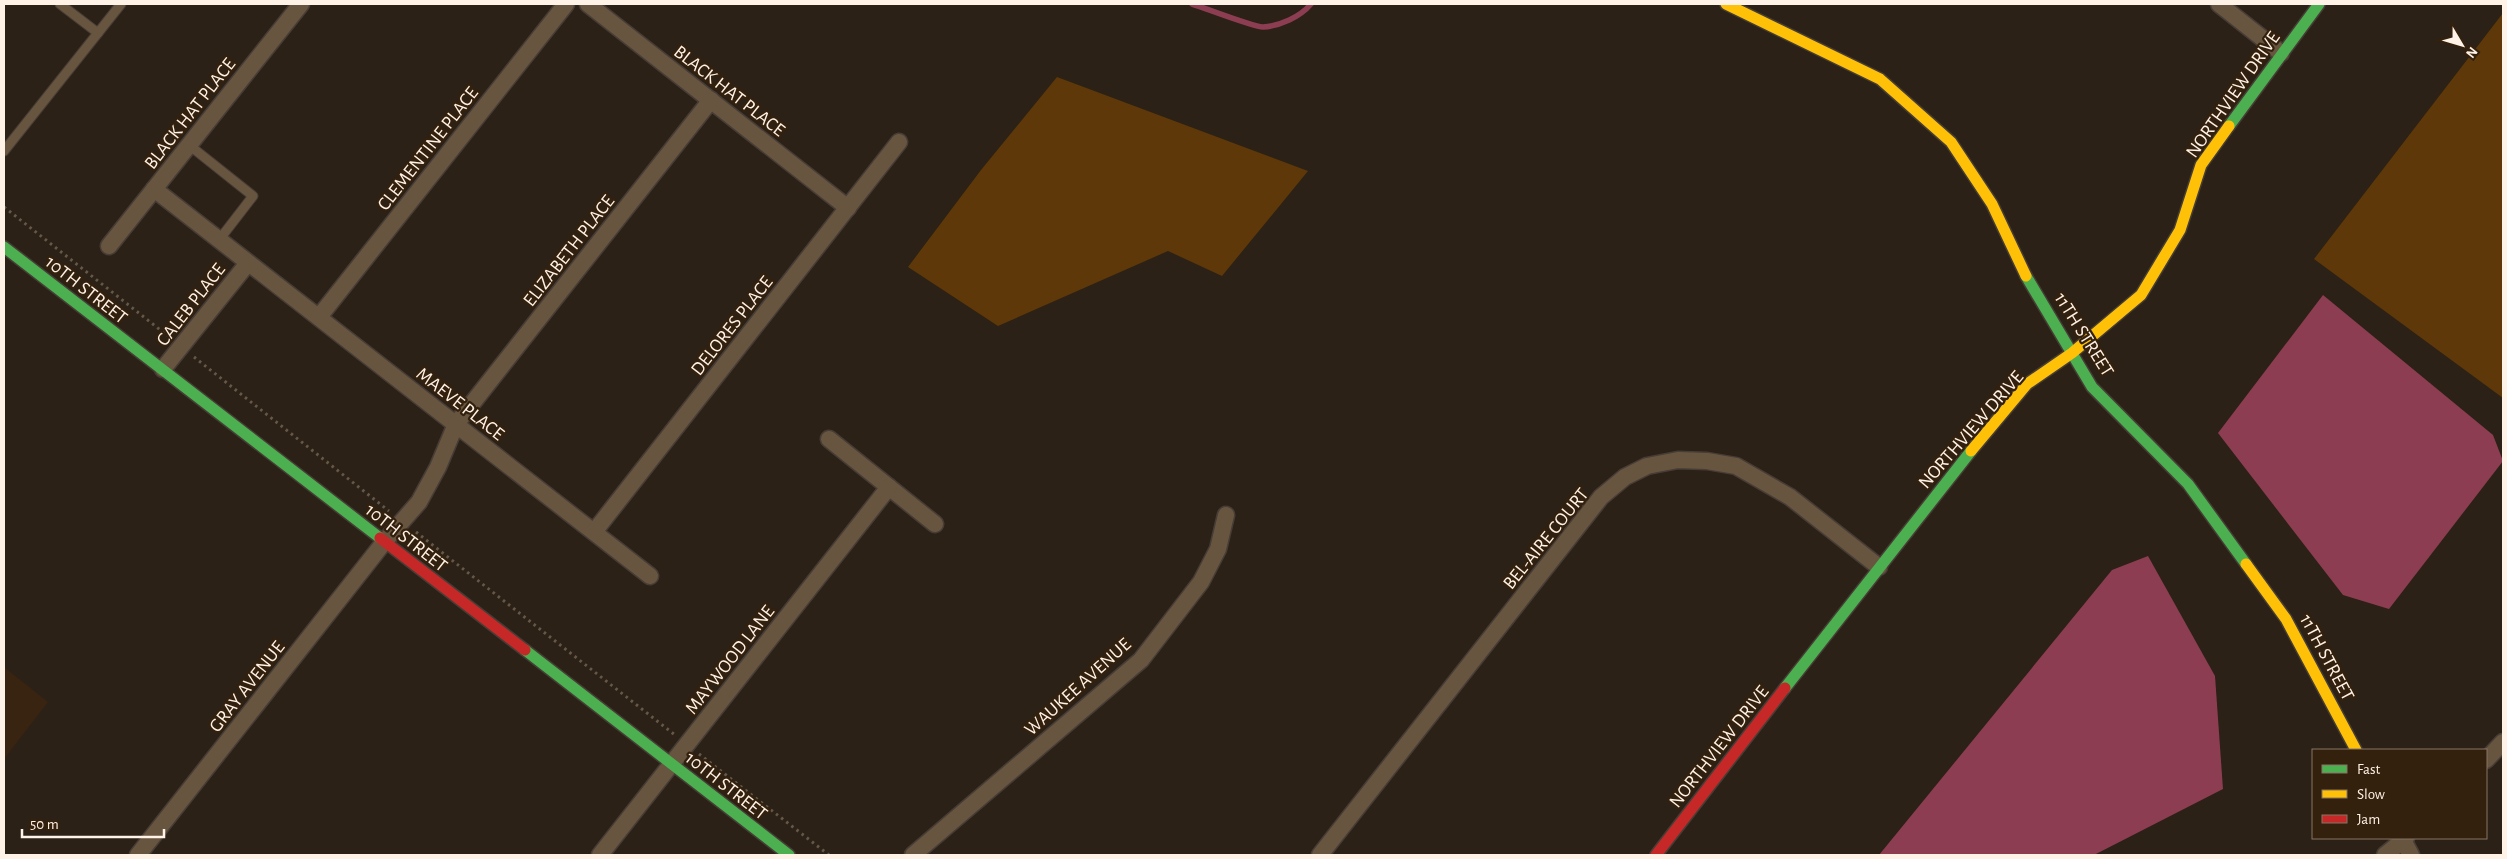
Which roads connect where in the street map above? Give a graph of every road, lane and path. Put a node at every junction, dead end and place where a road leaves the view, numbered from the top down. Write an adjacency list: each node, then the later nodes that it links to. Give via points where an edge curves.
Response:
1 (60, 4): 9 (lane)
2 (122, 4): 9 (lane)
3 (301, 4): 13 (street, BLACK HAT PLACE)
4 (566, 4): 21 (street, CLEMENTINE PLACE)
5 (588, 4): 11 (street, BLACK HAT PLACE)
6 (1727, 4): 22 (street, 11TH STREET, via 1880,79 1951,142 1992,204 2027,278)
7 (2219, 4): 10 (street)
8 (2319, 4): 10 (street, NORTHVIEW DRIVE)
9 (98, 33): 14 (lane)
10 (2281, 53): 22 (street, NORTHVIEW DRIVE, via 2201,166 2180,230 2141,295)
11 (711, 100): 16 (street, BLACK HAT PLACE); 24 (street, ELIZABETH PLACE)
12 (899, 142): 16 (street, DELORES PLACE)
13 (189, 145): 15 (street, BLACK HAT PLACE); 17 (lane, via 253,196)
14 (4, 151)
15 (154, 189): 17 (street, MAEVE PLACE); 18 (street, BLACK HAT PLACE)
16 (848, 208): 29 (street, DELORES PLACE)
17 (219, 240): 20 (street, MAEVE PLACE)
18 (108, 246)
19 (4, 247): 23 (street, 10TH STREET)
20 (248, 263): 21 (street, MAEVE PLACE); 23 (street, CALEB PLACE)
21 (319, 317): 24 (street, MAEVE PLACE)
22 (2072, 353): 31 (street, NORTHVIEW DRIVE, via 2027,384); 34 (street, 11TH STREET, via 2092,386 2188,484 2286,619)
23 (163, 369): 30 (street, 10TH STREET)
24 (456, 424): 29 (street, MAEVE PLACE); 30 (street, ELIZABETH PLACE, via 419,502)
25 (829, 438): 26 (street)
26 (889, 487): 28 (street); 36 (street, MAYWOOD LANE)
27 (1226, 515): 41 (street, WAUKEE AVENUE, via 1218,549 1201,582 1141,660)
28 (935, 524)
29 (594, 532): 32 (street, MAEVE PLACE)
30 (385, 542): 36 (street, 10TH STREET); 38 (street, GRAY AVENUE)
31 (1880, 567): 42 (street, BEL-AIRE COURT, via 1790,497 1736,466 1678,460 1647,466 1625,477 1601,498); 43 (street, NORTHVIEW DRIVE)
32 (650, 576)
33 (2503, 742): 35 (street)
34 (2355, 749)
35 (2487, 759)
36 (672, 765): 39 (street, MAYWOOD LANE); 40 (street, 10TH STREET)
37 (2403, 839): 44 (street); 45 (street)
38 (138, 855)
39 (600, 855)
40 (789, 855)
41 (913, 855)
42 (1320, 855)
43 (1656, 855)
44 (2385, 855)
45 (2411, 855)

